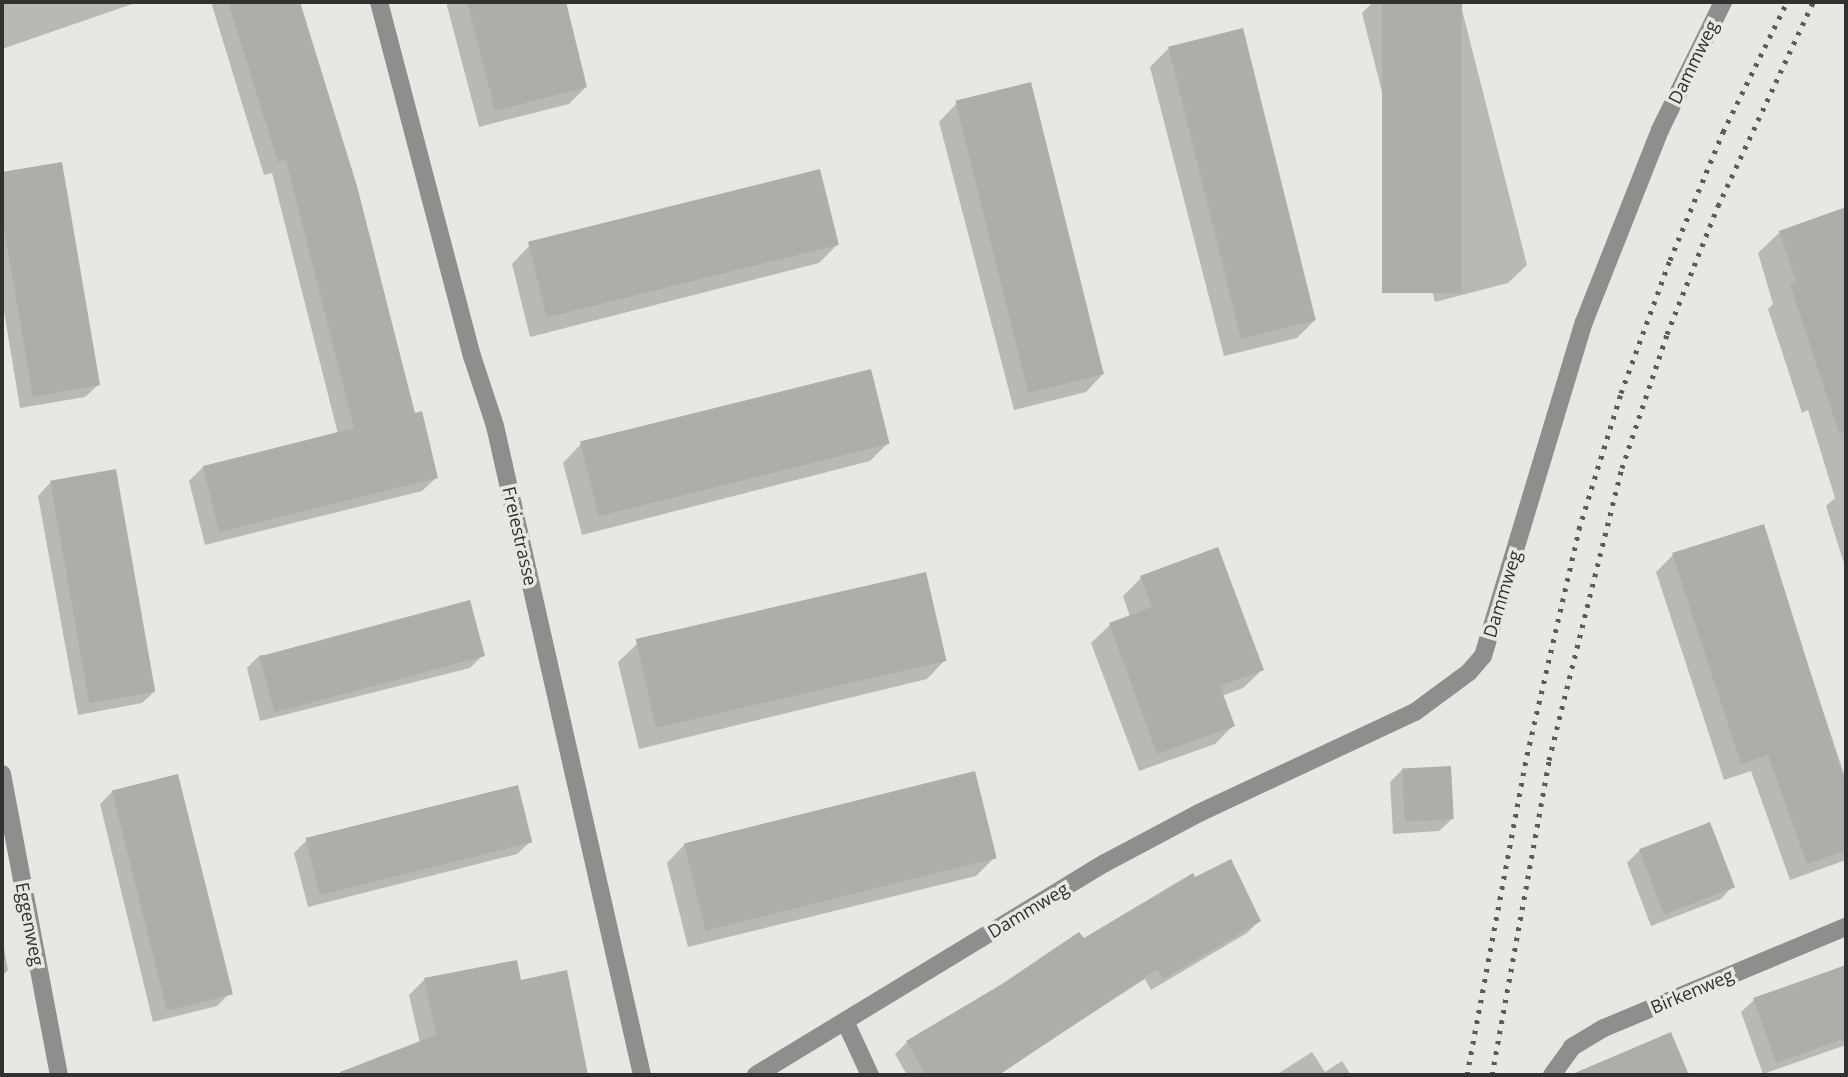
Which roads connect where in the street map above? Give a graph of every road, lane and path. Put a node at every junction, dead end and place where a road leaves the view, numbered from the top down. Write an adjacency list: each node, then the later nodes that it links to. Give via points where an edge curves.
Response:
1 (379, 2): 7 (street, Freiestrasse, via 472,356 495,426)
2 (1723, 2): 5 (street, Dammweg, via 1660,130 1584,322 1483,656 1415,712 1199,813 1105,863)
3 (2, 774): 6 (street, Eggenweg)
4 (1846, 927): 10 (street, Birkenweg, via 1604,1028 1572,1047)
5 (845, 1021): 8 (street, Dammweg); 9 (street)
6 (59, 1075)
7 (642, 1075)
8 (756, 1075)
9 (870, 1075)
10 (1552, 1075)

